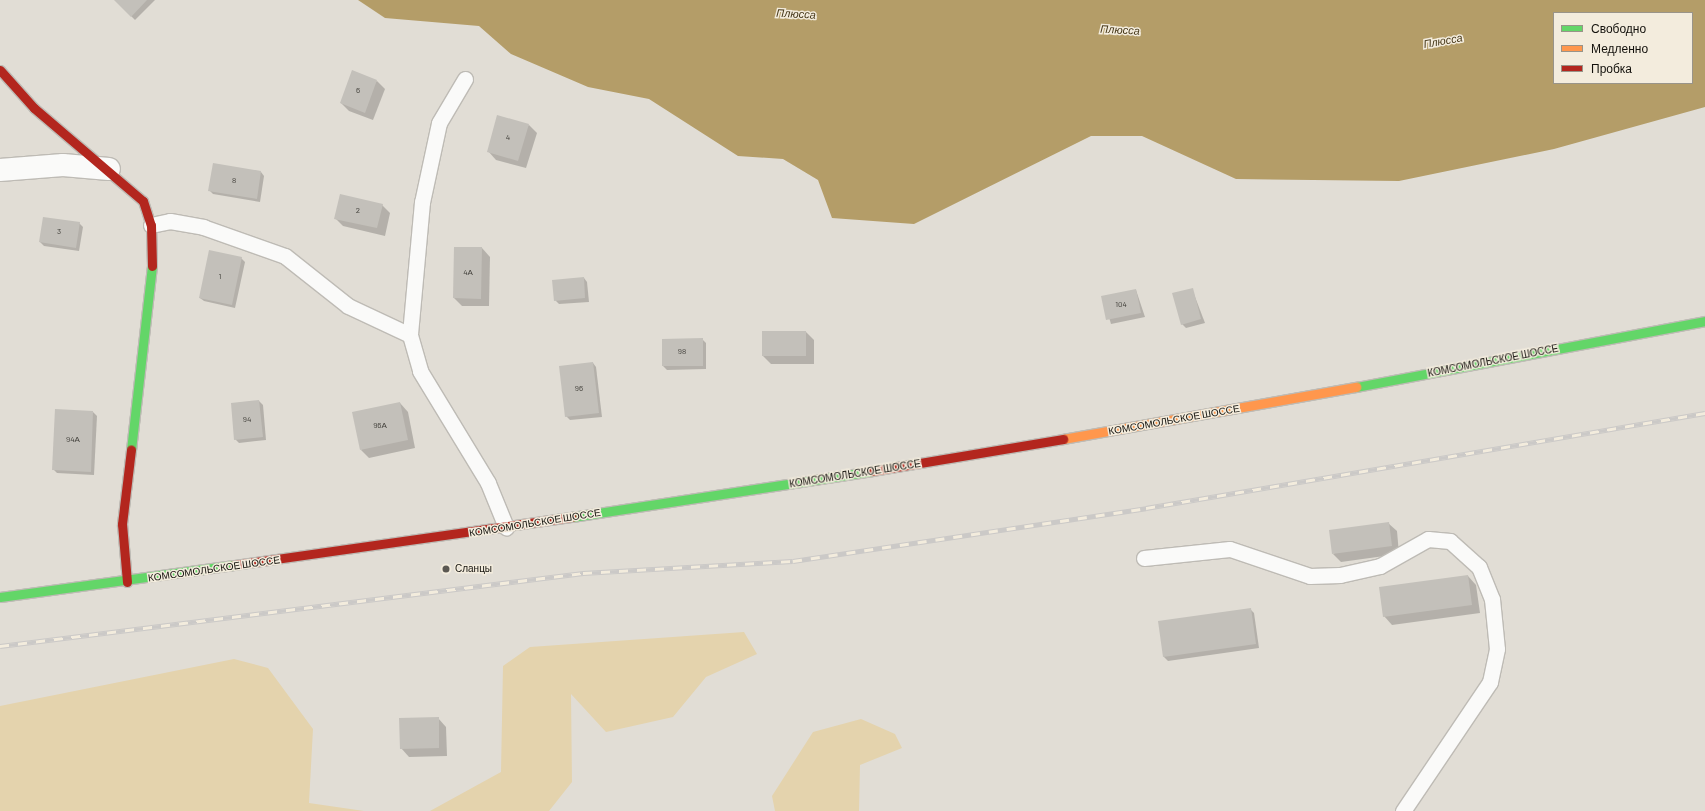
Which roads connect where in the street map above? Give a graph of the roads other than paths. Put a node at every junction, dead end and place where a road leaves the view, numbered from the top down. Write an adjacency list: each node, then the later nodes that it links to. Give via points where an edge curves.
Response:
1 (0, 70): 3 (main road, via 34,108)
2 (466, 79): 7 (lane, via 440,123 422,202)
3 (109, 169): 4 (street, via 63,165); 5 (main road, via 143,201)
4 (0, 170)
5 (151, 225): 7 (lane, via 170,221 203,228 285,256 348,306); 10 (main road, via 152,272 122,524)
6 (1705, 321): 8 (main road, КОМСОМОЛЬСКОЕ ШОССЕ, via 1262,405 887,469)
7 (410, 335): 8 (lane, via 420,371 488,483)
8 (506, 528): 10 (main road, КОМСОМОЛЬСКОЕ ШОССЕ)
9 (1144, 558): 12 (lane, via 1230,549 1310,576 1340,575 1380,566 1428,539 1450,542 1479,567 1492,599 1497,649 1490,682)
10 (127, 582): 11 (main road, КОМСОМОЛЬСКОЕ ШОССЕ)
11 (0, 597)
12 (1403, 811)

